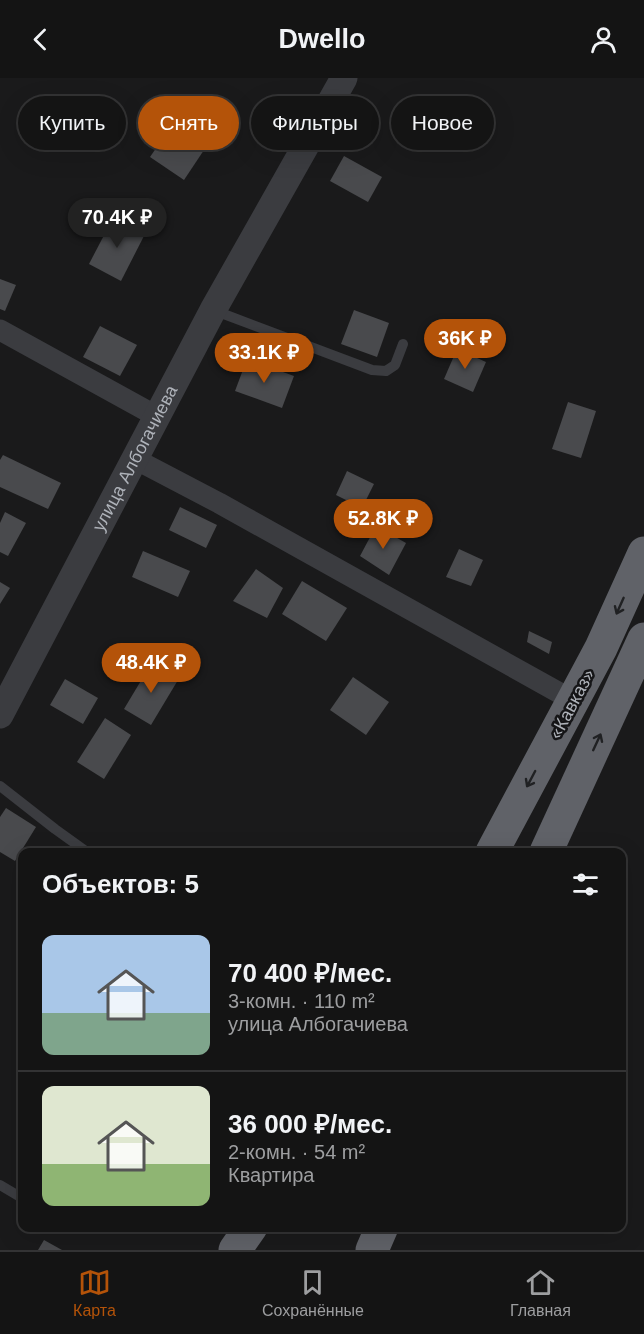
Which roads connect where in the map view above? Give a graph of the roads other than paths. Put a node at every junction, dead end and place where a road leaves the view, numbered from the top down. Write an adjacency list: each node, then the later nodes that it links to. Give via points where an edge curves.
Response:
1 (345, 78): 2 (street, улица Албогачиева)
2 (213, 310): 4 (lane, via 372,370 386,372 395,365); 5 (street, улица Албогачиева)
3 (0, 330): 5 (street)
4 (404, 344)
5 (158, 417): 6 (street, улица Албогачиева)
6 (135, 459): 9 (street); 10 (street, улица Албогачиева)
7 (644, 553): 9 (highway, «Кавказ», one-way to 9)
8 (644, 639): 14 (highway, «Кавказ», one-way to 8)
9 (574, 701): 13 (highway, «Кавказ», one-way to 13)
10 (0, 716)
11 (0, 786): 12 (lane)
12 (82, 848)
13 (494, 848)
14 (548, 848)
15 (0, 1185): 16 (lane)
16 (18, 1196)
17 (248, 1232): 19 (highway)
18 (380, 1232): 20 (highway)
19 (235, 1250)
20 (372, 1250)

